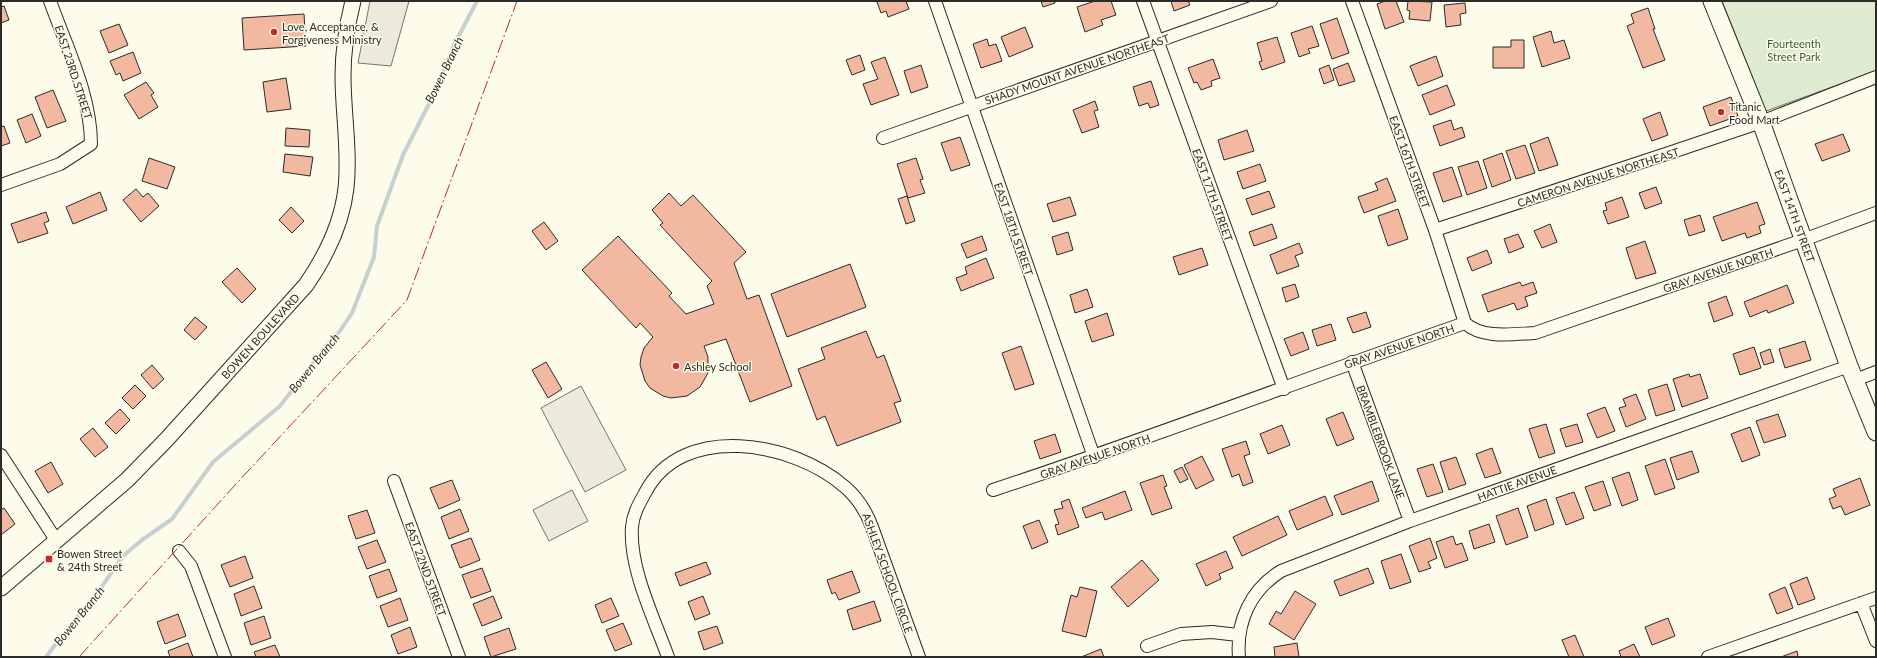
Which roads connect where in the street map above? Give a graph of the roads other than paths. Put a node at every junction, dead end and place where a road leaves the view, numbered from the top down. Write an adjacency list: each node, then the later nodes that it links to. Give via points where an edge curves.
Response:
1 (50, 1): 13 (street, EAST 23RD STREET, via 84,97 91,123 91,144 60,164)
2 (353, 1): 28 (street, BOWEN BOULEVARD, via 346,34 343,75 347,150 346,188 336,231 319,266 301,290 167,439 127,480)
3 (935, 1): 10 (street, EAST 18TH STREET)
4 (1143, 1): 8 (street, EAST 17TH STREET)
5 (1271, 1): 8 (street, SHADY MOUNT AVENUE NORTHEAST)
6 (1352, 1): 15 (street, EAST 16TH STREET)
7 (1712, 1): 11 (main road, EAST 14TH STREET)
8 (1157, 42): 10 (street, SHADY MOUNT AVENUE NORTHEAST); 21 (street, EAST 17TH STREET)
9 (1876, 77): 11 (street, CAMERON AVENUE NORTHEAST)
10 (971, 106): 12 (street, SHADY MOUNT AVENUE NORTHEAST); 24 (street, EAST 18TH STREET)
11 (1761, 122): 15 (street, CAMERON AVENUE NORTHEAST); 16 (main road, EAST 14TH STREET)
12 (883, 138)
13 (1, 185)
14 (1876, 213): 16 (street, GRAY AVENUE NORTH)
15 (1435, 230): 17 (street, EAST 16TH STREET)
16 (1803, 240): 17 (street, GRAY AVENUE NORTH, via 1535,333 1496,334 1470,329); 20 (main road, EAST 14TH STREET)
17 (1464, 323): 18 (street, GRAY AVENUE NORTH)
18 (1352, 362): 21 (street, GRAY AVENUE NORTH); 27 (street, BRAMBLEBROOK LANE)
19 (1876, 372): 20 (street, HATTIE AVENUE)
20 (1852, 373): 22 (main road, EAST 14TH STREET); 27 (street, HATTIE AVENUE)
21 (1284, 389): 24 (street, GRAY AVENUE NORTH)
22 (1876, 432)
23 (1, 455): 28 (street)
24 (1094, 457): 26 (street, GRAY AVENUE NORTH)
25 (394, 481): 37 (street, EAST 22ND STREET)
26 (993, 490)
27 (1410, 522): 33 (street, HATTIE AVENUE, via 1303,562 1270,578 1260,588 1247,609)
28 (56, 540): 30 (street, BOWEN BOULEVARD)
29 (179, 551): 36 (street, via 191,566)
30 (1, 588)
31 (1876, 598): 32 (street)
32 (1861, 603): 34 (street); 41 (street)
33 (1238, 635): 35 (street, via 1212,632 1182,634); 40 (street, HATTIE AVENUE)
34 (1876, 641)
35 (1147, 646)
36 (225, 657)
37 (459, 657)
38 (668, 657): 39 (street, ASHLEY SCHOOL CIRCLE, via 634,559 632,542 635,513 656,475 674,461 700,450 727,446 764,450 796,458 833,478 859,501 872,526)
39 (919, 657)
40 (1239, 657)
41 (1708, 657)

